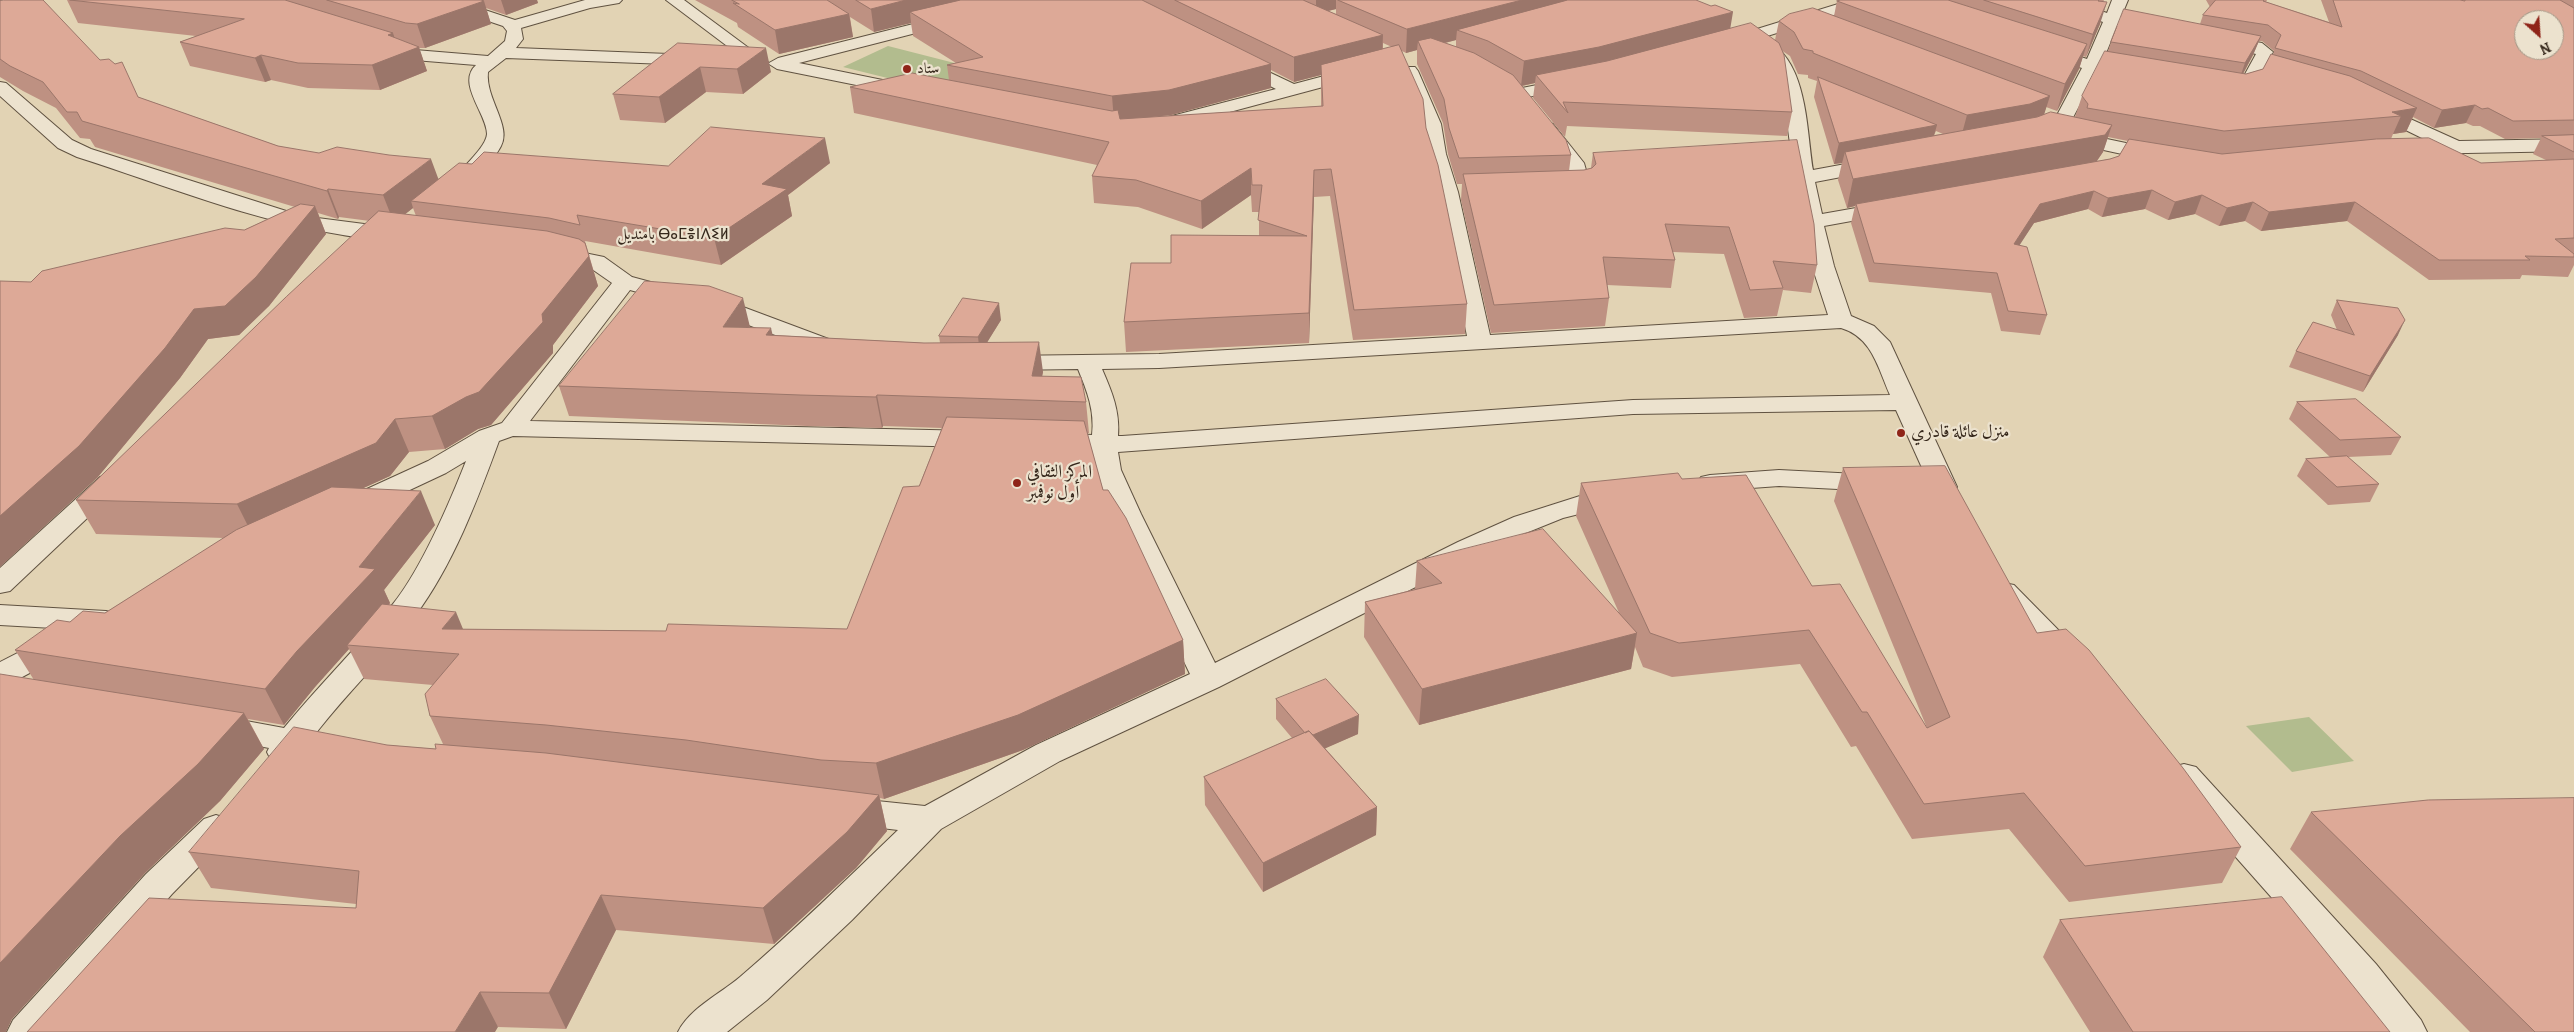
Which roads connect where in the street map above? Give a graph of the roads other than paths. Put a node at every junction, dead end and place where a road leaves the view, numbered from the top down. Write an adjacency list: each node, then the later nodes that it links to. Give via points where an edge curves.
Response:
1 (440, 0): 10 (street)
2 (614, 0): 10 (street, via 588,4)
3 (674, 0): 25 (street)
4 (1867, 0): 8 (street)
5 (2053, 0): 9 (street)
6 (2120, 0): 9 (street)
7 (965, 16): 17 (street)
8 (1799, 20): 12 (street); 15 (street)
9 (2112, 20): 13 (street); 26 (street)
10 (512, 26): 21 (street, via 516,36 512,45)
11 (856, 30): 17 (street)
12 (1830, 32)
13 (2172, 33)
14 (1721, 35): 15 (street)
15 (1749, 37): 48 (street, via 1770,49 1799,82)
16 (2200, 38): 28 (street, via 2262,50 2265,52)
17 (872, 40): 25 (street)
18 (367, 42): 21 (street, via 414,55)
19 (2030, 46): 26 (street)
20 (1223, 55): 34 (street)
21 (497, 57): 23 (street); 50 (street, via 480,70 478,84 496,134 492,146)
22 (1402, 59): 59 (street, via 1432,124 1436,154 1458,192)
23 (710, 60)
24 (730, 61): 25 (street)
25 (769, 63): 35 (street)
26 (2092, 66): 30 (street); 38 (street)
27 (1376, 68): 34 (street)
28 (2256, 69): 29 (street); 32 (street, via 2244,90)
29 (2274, 74)
30 (2150, 76)
31 (1589, 80): 49 (street, via 1511,89 1574,162 1581,188)
32 (2208, 86)
33 (0, 88): 54 (street, via 66,144 84,153 299,222)
34 (1292, 90): 39 (street)
35 (920, 93)
36 (2365, 103): 44 (street)
37 (2037, 111): 38 (street)
38 (2063, 121): 40 (street); 42 (street)
39 (1150, 126)
40 (2043, 131): 41 (street); 42 (street)
41 (2019, 137)
42 (2080, 140): 46 (street, via 2113,155)
43 (2574, 145): 44 (street)
44 (2456, 148): 45 (street)
45 (2398, 149)
46 (2172, 158)
47 (1900, 160): 48 (street)
48 (1804, 178): 52 (street)
49 (1543, 189)
50 (446, 193)
51 (1910, 204): 52 (street)
52 (1814, 222): 58 (street)
53 (409, 230): 54 (street)
54 (358, 231): 56 (street)
55 (531, 249): 57 (street, via 596,262)
56 (338, 251)
57 (625, 282): 60 (street, via 678,294 787,328 842,352); 64 (street)
58 (1840, 321): 59 (street); 63 (street, via 1872,334)
59 (1480, 342): 61 (street, via 1159,361)
60 (861, 355)
61 (1088, 362): 62 (street); 67 (street, via 1107,419)
62 (984, 363)
63 (1905, 402): 67 (street, via 1633,407); 69 (street, via 1951,499 1902,485 1779,478)
64 (500, 432): 65 (street); 71 (street, via 437,467 339,513); 79 (street, via 468,489 440,515 429,570 404,610 327,696)
65 (999, 440)
66 (1028, 440): 67 (street)
67 (1104, 443): 75 (street, via 1108,470 1127,514)
68 (128, 464): 73 (street)
69 (1687, 486)
70 (1641, 492): 75 (street, via 1565,508 1511,526 1314,628)
71 (398, 514)
72 (1988, 568): 76 (street, via 1997,585)
73 (0, 584)
74 (0, 615): 77 (street, via 115,617)
75 (1208, 678): 85 (street, via 1048,754)
76 (2091, 679)
77 (6, 688)
78 (186, 723): 79 (street)
79 (293, 740): 80 (street); 82 (street)
80 (348, 750)
81 (2165, 755): 88 (street, via 2363,975)
82 (263, 776)
83 (239, 804): 86 (street, via 159,884)
84 (821, 809): 85 (street)
85 (929, 820): 87 (street, via 839,910 767,976)
86 (27, 1032)
87 (698, 1032)
88 (2407, 1032)

